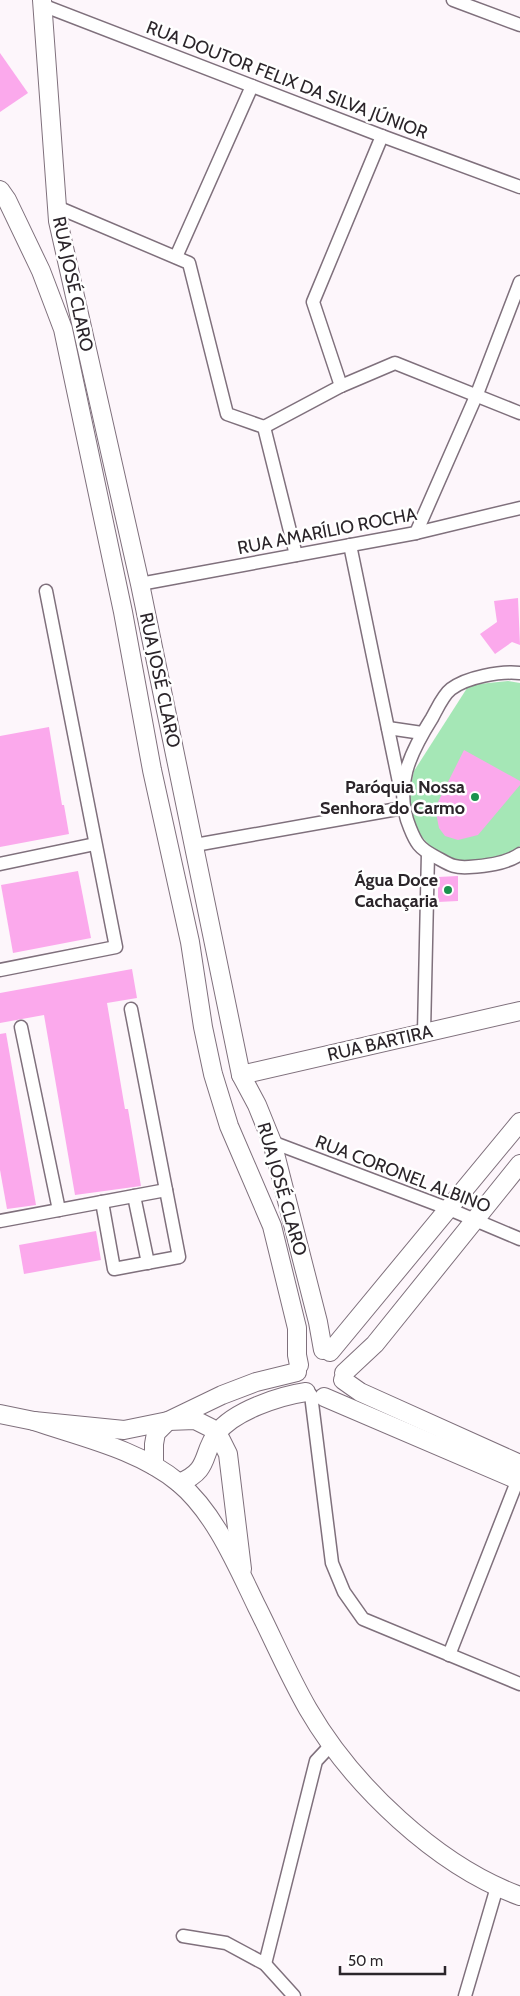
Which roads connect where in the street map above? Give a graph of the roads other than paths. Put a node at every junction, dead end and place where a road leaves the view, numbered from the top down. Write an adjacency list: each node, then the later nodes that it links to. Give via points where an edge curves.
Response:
1 (453, 0): 3 (street)
2 (42, 2): 4 (street, RUA DOUTOR FELIX DA SILVA JÚNIOR); 8 (street, RUA JOSÉ CLARO)
3 (520, 25)
4 (252, 86): 5 (street, RUA DOUTOR FELIX DA SILVA JÚNIOR); 9 (street)
5 (382, 136): 6 (street, RUA DOUTOR FELIX DA SILVA JÚNIOR); 11 (street, via 313,302)
6 (520, 187)
7 (0, 190): 49 (street, RUA JOSÉ CLARO, via 41,271 63,328 190,942 213,1074 229,1126 272,1226 297,1328)
8 (57, 206): 9 (street); 19 (street, RUA JOSÉ CLARO)
9 (176, 257): 14 (street, via 189,262 227,414)
10 (520, 282): 12 (street)
11 (341, 386): 12 (street, via 395,363); 14 (street)
12 (477, 394): 13 (street); 16 (street)
13 (520, 412)
14 (264, 427): 18 (street)
15 (520, 508): 16 (street, RUA AMARÍLIO ROCHA)
16 (416, 533): 17 (street, RUA AMARÍLIO ROCHA)
17 (350, 545): 18 (street, RUA AMARÍLIO ROCHA); 22 (street)
18 (296, 555): 19 (street, RUA AMARÍLIO ROCHA)
19 (140, 584): 26 (street, RUA JOSÉ CLARO)
20 (46, 591): 25 (street)
21 (520, 673): 23 (street, via 463,681 448,691)
22 (388, 728): 23 (street); 24 (street)
23 (422, 733): 24 (street, via 406,770)
24 (403, 802): 26 (street); 27 (street, via 417,845)
25 (95, 844): 29 (street); 30 (street, via 116,948)
26 (195, 844): 35 (street, RUA JOSÉ CLARO)
27 (428, 853): 28 (street, via 454,868 483,866); 34 (street)
28 (520, 854)
29 (0, 864)
30 (0, 970)
31 (131, 1010): 39 (street)
32 (520, 1011): 34 (street, RUA BARTIRA)
33 (21, 1027): 43 (street)
34 (424, 1032): 35 (street, RUA BARTIRA)
35 (241, 1075): 37 (street, RUA JOSÉ CLARO)
36 (520, 1122): 42 (street)
37 (272, 1142): 42 (street, RUA CORONEL ALBINO); 48 (street, RUA JOSÉ CLARO)
38 (520, 1164): 44 (street)
39 (166, 1190): 40 (street); 47 (street, via 179,1257)
40 (134, 1196): 41 (street); 47 (street)
41 (102, 1202): 43 (street); 47 (street, via 114,1269)
42 (449, 1209): 44 (street, RUA CORONEL ALBINO); 48 (street)
43 (59, 1210): 45 (street)
44 (475, 1220): 46 (street, RUA CORONEL ALBINO); 50 (street, via 375,1344)
45 (0, 1221)
46 (520, 1239)
47 (148, 1263)
48 (327, 1351): 49 (street, via 308,1354); 50 (street, via 340,1361)
49 (298, 1369): 51 (street, via 301,1387); 54 (street, via 222,1395)
50 (344, 1376): 51 (street, via 336,1391); 57 (street, via 360,1392)
51 (314, 1395): 55 (street, via 294,1394 240,1414); 57 (street); 60 (street, via 332,1563 344,1592 363,1619)
52 (0, 1414): 53 (street)
53 (34, 1421): 54 (street, via 124,1430); 56 (street, via 142,1458)
54 (168, 1421): 55 (street, via 196,1420); 56 (street, via 156,1433)
55 (216, 1434): 58 (street, via 197,1473); 59 (street, via 228,1454)
56 (154, 1466): 58 (street)
57 (519, 1475): 60 (street)
58 (179, 1483): 59 (street, via 204,1510)
59 (244, 1580): 62 (street, via 308,1708)
60 (449, 1655): 61 (street)
61 (520, 1684)
62 (331, 1744): 63 (street, via 382,1805 430,1846); 66 (street, via 316,1761)
63 (497, 1887): 64 (street); 68 (street)
64 (520, 1896)
65 (183, 1936): 66 (street, via 226,1943)
66 (265, 1964): 67 (street)
67 (294, 1996)
68 (465, 1996)

